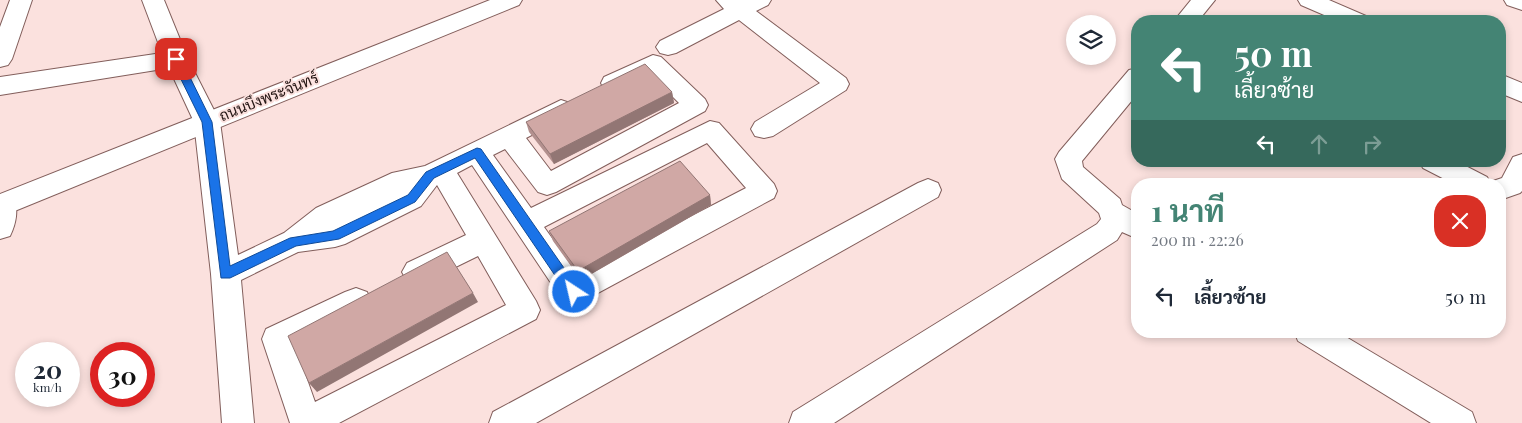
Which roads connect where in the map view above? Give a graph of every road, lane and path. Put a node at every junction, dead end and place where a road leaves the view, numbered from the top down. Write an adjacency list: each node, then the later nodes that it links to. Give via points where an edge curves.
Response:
1 (22, 0): 12 (street)
2 (153, 0): 13 (street)
3 (511, 0): 18 (street, ถนนบึงพระจันทร์)
4 (1204, 0): 9 (street)
5 (1309, 0): 10 (street)
6 (1515, 0): 8 (street)
7 (743, 3): 11 (street); 19 (street, via 837,84)
8 (1522, 3)
9 (1190, 15)
10 (1344, 15)
11 (668, 47)
12 (0, 58)
13 (176, 59): 15 (street); 18 (street)
14 (1131, 84): 30 (street, via 1068,159 1071,172)
15 (0, 86)
16 (1506, 86): 17 (street)
17 (1522, 93)
18 (207, 122): 31 (street, ถนนบึงพระจันทร์); 35 (street)
19 (764, 129)
20 (509, 135): 20 (street, via 547,185 696,106 653,63); 21 (street)
21 (477, 152): 24 (street); 28 (street)
22 (1522, 164): 26 (street, via 1511,186)
23 (1444, 167): 25 (street)
24 (435, 172): 29 (street); 35 (street, via 412,198 335,236 294,241)
25 (1466, 178)
26 (1506, 187)
27 (928, 190): 39 (street)
28 (504, 191): 29 (street); 32 (street)
29 (465, 210): 34 (street)
30 (1112, 212): 33 (street); 40 (street, via 1115,220 1107,232)
31 (1, 213)
32 (526, 223): 32 (street, via 574,292 764,191 710,130)
33 (1131, 224)
34 (483, 240): 38 (street, via 277,339); 38 (street, via 525,310)
35 (226, 274): 37 (street)
36 (1320, 338): 41 (street)
37 (238, 423)
38 (306, 423)
39 (505, 423)
40 (805, 423)
41 (1460, 423)

